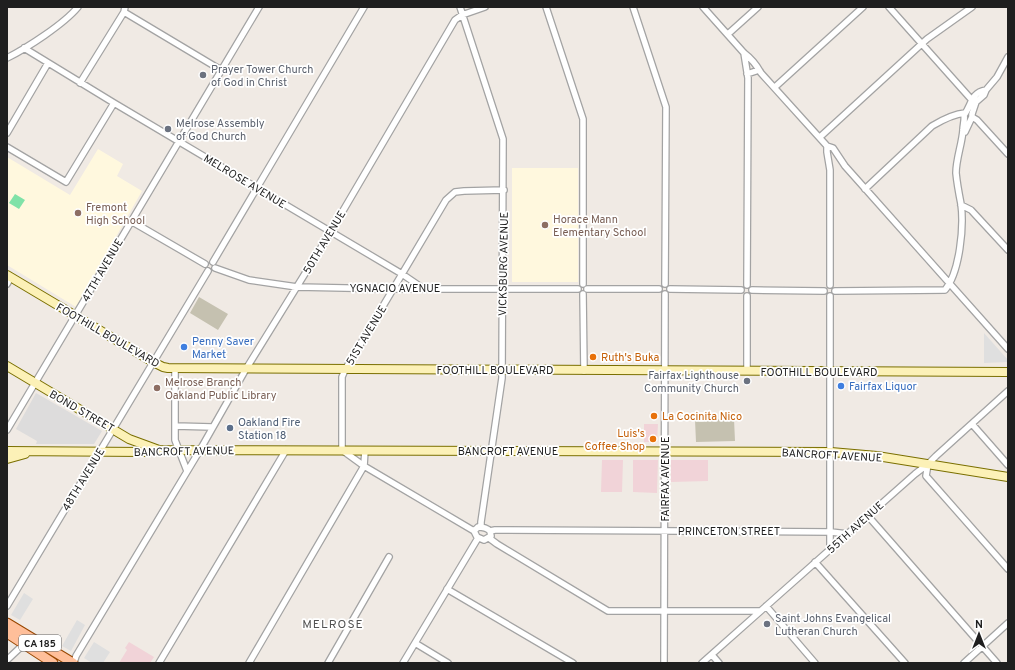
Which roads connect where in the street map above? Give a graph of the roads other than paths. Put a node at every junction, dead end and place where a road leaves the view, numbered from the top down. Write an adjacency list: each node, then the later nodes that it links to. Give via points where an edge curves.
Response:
1 (78, 7): 17 (street, via 55,27)
2 (259, 7): 22 (street, 47TH AVENUE)
3 (364, 7): 38 (street)
4 (460, 7): 14 (street, VICKSBURG AVENUE)
5 (485, 7): 14 (street)
6 (546, 7): 51 (street, via 584,119)
7 (633, 7): 52 (street, via 666,107)
8 (703, 7): 15 (street)
9 (758, 7): 15 (street)
10 (863, 7): 26 (street)
11 (890, 7): 16 (street)
12 (972, 7): 16 (street)
13 (124, 9): 22 (street); 25 (street)
14 (462, 15): 40 (street, VICKSBURG AVENUE, via 503,138); 43 (street, 50TH AVENUE, via 455,20)
15 (728, 34): 18 (street)
16 (923, 44): 27 (street); 31 (street)
17 (24, 48): 20 (street); 21 (street, MELROSE AVENUE)
18 (744, 53): 23 (street); 24 (street)
19 (1008, 57): 27 (street, via 984,95)
20 (7, 58)
21 (48, 63): 25 (street, MELROSE AVENUE); 30 (street)
22 (221, 70): 32 (street, 47TH AVENUE)
23 (759, 70): 24 (street); 26 (street)
24 (747, 74): 54 (street)
25 (80, 83): 28 (street, MELROSE AVENUE)
26 (775, 88): 31 (street)
27 (974, 100): 29 (street)
28 (114, 103): 32 (street, MELROSE AVENUE); 34 (street, via 66,182)
29 (968, 116): 35 (street, via 977,120); 39 (street, via 958,114 932,126); 41 (street, via 956,173)
30 (7, 133)
31 (820, 137): 33 (street)
32 (178, 141): 38 (street, MELROSE AVENUE); 42 (street, 47TH AVENUE)
33 (827, 146): 36 (street, via 832,148); 37 (street)
34 (7, 147)
35 (1008, 154)
36 (840, 159): 37 (street); 39 (street)
37 (830, 163): 55 (street)
38 (257, 188): 43 (street, MELROSE AVENUE); 45 (street)
39 (865, 189): 53 (street)
40 (504, 190): 49 (street, 51ST AVENUE, via 455,192 446,200); 59 (street, VICKSBURG AVENUE)
41 (961, 205): 44 (street, via 972,210); 53 (street, via 960,248)
42 (131, 221): 46 (street); 72 (street, 47TH AVENUE)
43 (330, 232): 49 (street, MELROSE AVENUE); 56 (street, 50TH AVENUE)
44 (1008, 250)
45 (213, 262): 46 (street, via 211,260); 47 (street)
46 (205, 264): 48 (street)
47 (215, 268): 48 (street); 56 (street, YGNACIO AVENUE, via 249,280)
48 (208, 271): 74 (street, 48TH AVENUE)
49 (402, 274): 57 (street, 51ST AVENUE); 58 (street, MELROSE AVENUE)
50 (8, 279): 72 (street, FOOTHILL BOULEVARD)
51 (583, 284): 60 (street); 61 (street)
52 (665, 284): 62 (street); 63 (street)
53 (950, 284): 67 (street, via 945,290); 73 (street)
54 (747, 285): 64 (street); 65 (street)
55 (830, 285): 66 (street, via 825,287); 67 (street)
56 (297, 287): 57 (street, YGNACIO AVENUE); 77 (street, 50TH AVENUE)
57 (393, 289): 58 (street, YGNACIO AVENUE); 78 (street, 51ST AVENUE)
58 (424, 289): 59 (street, YGNACIO AVENUE)
59 (502, 289): 60 (street, YGNACIO AVENUE); 79 (street, VICKSBURG AVENUE)
60 (578, 289): 68 (street)
61 (588, 289): 62 (street); 68 (street)
62 (659, 289): 69 (street)
63 (670, 289): 64 (street); 69 (street)
64 (741, 290): 70 (street)
65 (752, 290): 66 (street); 70 (street)
66 (824, 291): 71 (street)
67 (835, 291): 71 (street)
68 (583, 294): 80 (street)
69 (665, 294): 81 (street, FAIRFAX AVENUE)
70 (747, 296): 82 (street)
71 (830, 296): 83 (street)
72 (75, 316): 74 (street, FOOTHILL BOULEVARD); 85 (street, 47TH AVENUE)
73 (1008, 349)
74 (152, 362): 76 (street, FOOTHILL BOULEVARD); 90 (street, 48TH AVENUE)
75 (7, 366): 85 (street, BOND STREET)
76 (175, 369): 77 (street, FOOTHILL BOULEVARD); 88 (street)
77 (246, 369): 78 (street, FOOTHILL BOULEVARD); 89 (street, 50TH AVENUE)
78 (345, 370): 79 (street, FOOTHILL BOULEVARD); 96 (street, 51ST AVENUE, via 342,377)
79 (502, 370): 80 (street, FOOTHILL BOULEVARD); 100 (street, VICKSBURG AVENUE)
80 (584, 371): 81 (street, FOOTHILL BOULEVARD)
81 (665, 371): 82 (street, FOOTHILL BOULEVARD); 102 (street, FAIRFAX AVENUE)
82 (747, 371): 83 (street, FOOTHILL BOULEVARD)
83 (830, 372): 84 (street, FOOTHILL BOULEVARD); 103 (street)
84 (1008, 372)
85 (35, 383): 90 (street, BOND STREET); 91 (street, 47TH AVENUE)
86 (1008, 391): 87 (street, 55TH AVENUE)
87 (972, 424): 105 (street, 55TH AVENUE); 106 (street)
88 (175, 426): 89 (street); 93 (street, via 175,440)
89 (212, 427): 94 (street, 50TH AVENUE)
90 (113, 429): 92 (street, BOND STREET); 101 (street, 48TH AVENUE)
91 (7, 430)
92 (160, 450): 93 (street, BANCROFT AVENUE); 101 (street, BANCROFT AVENUE)
93 (179, 450): 94 (street, BANCROFT AVENUE); 108 (street)
94 (200, 450): 95 (street, BANCROFT AVENUE); 108 (street, 50TH AVENUE)
95 (286, 450): 96 (street, BANCROFT AVENUE); 137 (street)
96 (342, 450): 97 (street, BANCROFT AVENUE); 107 (street)
97 (365, 450): 100 (street, BANCROFT AVENUE); 107 (street)
98 (7, 451): 99 (street, BANCROFT AVENUE)
99 (38, 451): 101 (street, BANCROFT AVENUE); 104 (street)
100 (491, 451): 102 (street, BANCROFT AVENUE); 111 (street, VICKSBURG AVENUE, via 480,522)
101 (99, 452): 123 (street, 48TH AVENUE)
102 (665, 452): 103 (street, BANCROFT AVENUE); 113 (street, FAIRFAX AVENUE)
103 (831, 452): 105 (street, BANCROFT AVENUE); 114 (street)
104 (7, 459)
105 (928, 464): 109 (street, BANCROFT AVENUE); 110 (street, 55TH AVENUE); 121 (street, via 926,476)
106 (1008, 465)
107 (364, 466): 112 (street); 138 (street)
108 (187, 471): 136 (street, 50TH AVENUE)
109 (1008, 477)
110 (868, 516): 116 (street, 55TH AVENUE); 132 (street)
111 (482, 527): 112 (street); 115 (street)
112 (474, 531): 117 (street)
113 (664, 531): 114 (street, PRINCETON STREET); 115 (street, PRINCETON STREET); 126 (street, FAIRFAX AVENUE)
114 (831, 532): 116 (street, PRINCETON STREET); 118 (street)
115 (490, 534): 117 (street, via 484,540); 126 (street, via 497,544 608,611)
116 (848, 534): 118 (street, 55TH AVENUE)
117 (478, 538): 122 (street)
118 (830, 550): 120 (street, 55TH AVENUE)
119 (389, 557): 139 (street)
120 (815, 562): 124 (street, 55TH AVENUE); 147 (street)
121 (1008, 569)
122 (447, 589): 130 (street); 142 (street)
123 (7, 606)
124 (766, 606): 125 (street, 55TH AVENUE); 146 (street)
125 (760, 611): 126 (street); 133 (street, 55TH AVENUE)
126 (664, 612): 143 (street, FAIRFAX AVENUE)
127 (7, 623): 136 (main road, CA 185)
128 (1008, 623): 132 (street)
129 (7, 633): 131 (main road, CA 185)
130 (415, 643): 140 (street); 141 (street)
131 (24, 644): 134 (street); 135 (main road, CA 185)
132 (983, 647): 148 (street); 149 (street)
133 (712, 654): 144 (street, 55TH AVENUE); 145 (street)
134 (7, 660)
135 (53, 663)
136 (74, 663)
137 (159, 663)
138 (248, 663)
139 (328, 663)
140 (402, 663)
141 (448, 663)
142 (573, 663)
143 (664, 663)
144 (702, 663)
145 (719, 663)
146 (815, 663)
147 (905, 663)
148 (964, 663)
149 (997, 663)

